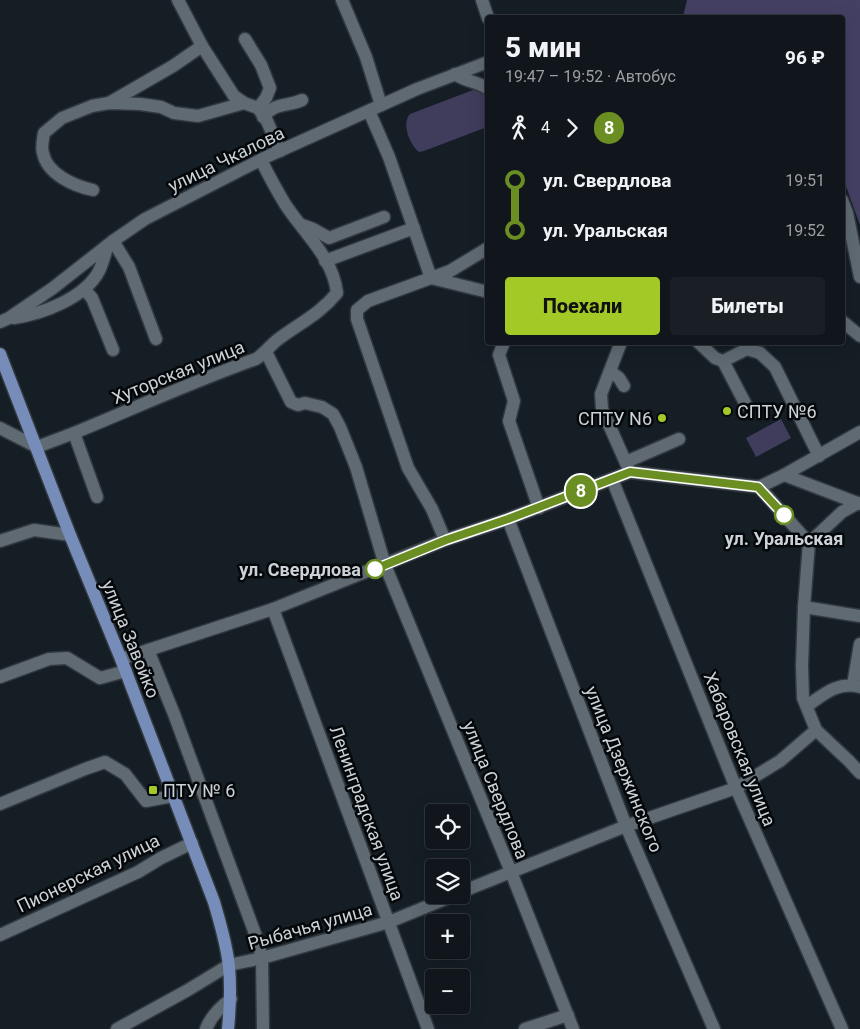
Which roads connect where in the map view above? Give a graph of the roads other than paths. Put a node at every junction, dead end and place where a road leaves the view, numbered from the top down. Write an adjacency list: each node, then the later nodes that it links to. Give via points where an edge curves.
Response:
1 (178, 0): 6 (street)
2 (342, 0): 13 (street, via 366,57)
3 (482, 0): 4 (street)
4 (487, 15)
5 (245, 39): 15 (street, via 270,88)
6 (202, 46): 11 (street); 12 (street, via 234,96)
7 (485, 63): 8 (street, улица Чкалова)
8 (455, 74): 9 (street); 13 (street, улица Чкалова)
9 (485, 86)
10 (302, 100): 15 (street)
11 (109, 102): 12 (street, via 154,106 198,116); 18 (street, via 62,118 44,133 43,153 52,170)
12 (244, 103): 15 (street)
13 (381, 106): 14 (street, улица Чкалова)
14 (369, 111): 16 (street, улица Чкалова); 22 (street)
15 (261, 112): 16 (street)
16 (280, 151): 17 (street, улица Чкалова)
17 (261, 160): 21 (street, Хуторская улица); 23 (street, улица Чкалова, via 145,219)
18 (92, 190)
19 (845, 213): 26 (street)
20 (384, 217): 21 (street, via 329,238)
21 (299, 224): 25 (street, Хуторская улица, via 312,238)
22 (414, 228): 25 (street); 27 (street)
23 (110, 243): 28 (street, via 99,271); 30 (street, улица Чкалова, via 53,288); 33 (street, via 129,267)
24 (485, 251): 27 (street)
25 (325, 261): 38 (street, Хуторская улица, via 336,282 337,293 326,306)
26 (860, 277)
27 (431, 278): 29 (street); 59 (street, via 368,301 357,310 357,319 408,468)
28 (84, 289): 30 (street, via 45,310); 37 (street, via 92,298)
29 (485, 291)
30 (4, 320)
31 (845, 324): 32 (street)
32 (860, 336)
33 (156, 339)
34 (503, 345): 56 (street, via 499,355 514,401 509,421)
35 (620, 345): 41 (street)
36 (701, 345): 40 (street)
37 (113, 350)
38 (266, 352): 46 (street, Хуторская улица, via 256,359); 62 (street, улица Свердлова, via 291,402 322,406 336,419 356,467)
39 (0, 354): 48 (main road, улица Завойко)
40 (723, 361): 43 (street); 49 (street, via 747,349 760,352 775,367)
41 (610, 371): 42 (street); 50 (street, via 601,394 602,409)
42 (624, 386)
43 (746, 405)
44 (0, 428): 48 (street)
45 (860, 432): 49 (street)
46 (74, 433): 48 (street, Хуторская улица); 54 (street)
47 (679, 439): 50 (street)
48 (37, 447): 58 (main road, улица Завойко)
49 (819, 456): 51 (street)
50 (628, 467): 52 (street); 53 (street)
51 (784, 475): 53 (street); 55 (street)
52 (612, 479): 56 (street); 75 (street, Хабаровская улица)
53 (758, 487): 61 (street)
54 (97, 497)
55 (859, 504): 61 (street, via 842,512)
56 (539, 508): 57 (street)
57 (508, 519): 59 (street); 78 (street, улица Дзержинского)
58 (70, 535): 60 (street, via 34,530); 68 (main road, улица Завойко)
59 (446, 540): 62 (street)
60 (0, 541)
61 (808, 543): 63 (street)
62 (385, 565): 64 (street); 80 (street, улица Свердлова)
63 (804, 606): 65 (street); 71 (street, via 803,698)
64 (273, 609): 67 (street); 83 (street, Ленинградская улица)
65 (860, 616)
66 (860, 644): 70 (street)
67 (148, 650): 68 (street); 85 (street)
68 (123, 665): 69 (street, via 100,678 67,658 49,659); 76 (main road, улица Завойко)
69 (0, 677)
70 (857, 686): 71 (street, via 831,689)
71 (807, 706): 72 (street)
72 (816, 730): 73 (street); 75 (street, via 780,761)
73 (855, 761): 74 (street)
74 (860, 773)
75 (736, 788): 78 (street); 97 (street, Хабаровская улица)
76 (173, 796): 77 (street, via 146,801 125,774 105,762); 79 (main road, улица Завойко)
77 (0, 804)
78 (626, 826): 80 (street); 96 (street, улица Дзержинского)
79 (192, 843): 84 (street, Пионерская улица, via 138,872); 86 (main road, улица Завойко, via 214,902)
80 (511, 872): 81 (street); 88 (street, улица Свердлова)
81 (470, 888)
82 (433, 904): 83 (street, Рыбачья улица)
83 (389, 922): 85 (street, Рыбачья улица); 93 (street, Ленинградская улица)
84 (0, 935)
85 (262, 958): 86 (street, Рыбачья улица); 92 (street)
86 (229, 965): 87 (main road, улица Завойко); 89 (street, Рыбачья улица)
87 (230, 999): 90 (street, via 211,1018); 91 (main road)
88 (568, 1015): 94 (street); 95 (street, улица Свердлова)
89 (117, 1029)
90 (206, 1029)
91 (228, 1029)
92 (263, 1029)
93 (428, 1029)
94 (525, 1029)
95 (573, 1029)
96 (714, 1029)
97 (842, 1029)

